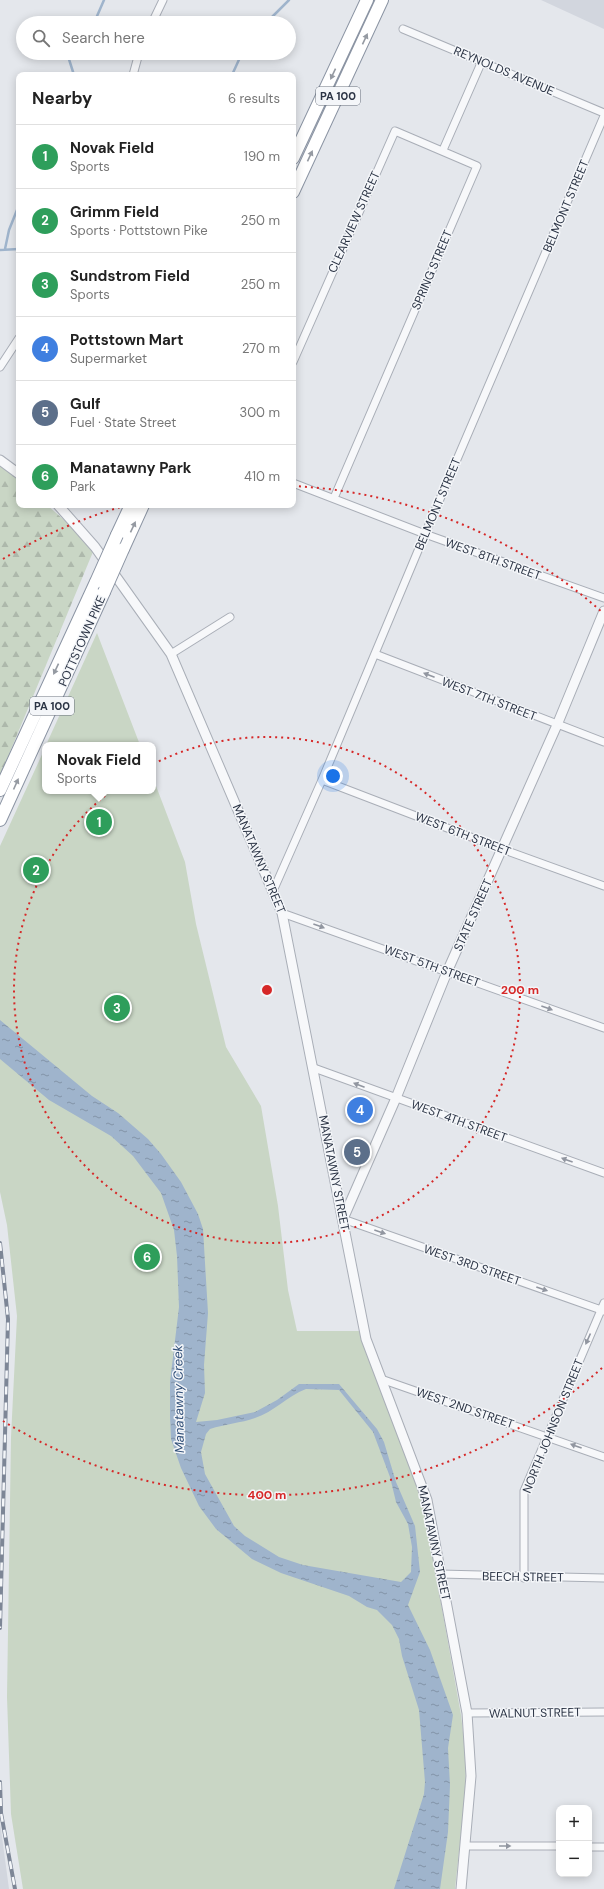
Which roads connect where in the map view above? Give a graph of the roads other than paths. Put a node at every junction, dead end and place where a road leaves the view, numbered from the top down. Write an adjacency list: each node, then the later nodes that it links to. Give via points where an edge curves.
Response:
1 (163, 0): 4 (street)
2 (367, 0): 12 (highway, PA 100, one-way to 12)
3 (382, 0): 13 (highway, PA 100, one-way to 3)
4 (155, 16)
5 (403, 29): 7 (street, REYNOLDS AVENUE)
6 (137, 60): 8 (street)
7 (482, 61): 9 (street, REYNOLDS AVENUE); 11 (street)
8 (134, 72)
9 (604, 113)
10 (604, 116): 24 (street, BELMONT STREET)
11 (443, 150): 15 (street, CLEARVIEW STREET, via 395,131); 20 (street, SPRING STREET, via 477,166)
12 (296, 152)
13 (296, 186)
14 (16, 343): 16 (street)
15 (296, 355)
16 (0, 367)
17 (0, 460): 18 (street)
18 (16, 472)
19 (296, 484): 20 (street, WEST 8TH STREET)
20 (334, 498): 24 (street, WEST 8TH STREET)
21 (61, 508): 28 (street, MANATAWNY STREET, via 95,546)
22 (130, 508): 33 (highway, POTTSTOWN PIKE / PA 100, one-way to 33, bridge)
23 (142, 508): 34 (highway, POTTSTOWN PIKE / PA 100, one-way to 23, bridge)
24 (425, 534): 25 (street, WEST 8TH STREET); 29 (street, BELMONT STREET)
25 (604, 598)
26 (604, 611): 30 (street, STATE STREET)
27 (230, 617): 28 (street)
28 (170, 654): 37 (street, MANATAWNY STREET)
29 (375, 654): 30 (street, WEST 7TH STREET, one-way to 29); 32 (street, BELMONT STREET)
30 (557, 725): 31 (street, WEST 7TH STREET); 35 (street, STATE STREET)
31 (604, 742)
32 (322, 780): 35 (street, WEST 6TH STREET); 37 (street, BELMONT STREET)
33 (0, 790)
34 (0, 820)
35 (502, 849): 36 (street, WEST 6TH STREET); 39 (street, STATE STREET)
36 (604, 886)
37 (273, 892): 38 (street, MANATAWNY STREET)
38 (282, 913): 39 (street, WEST 5TH STREET, one-way to 39); 41 (street, MANATAWNY STREET)
39 (448, 972): 40 (street, WEST 5TH STREET, one-way to 40); 42 (street, STATE STREET)
40 (604, 1028)
41 (314, 1068): 42 (street, WEST 4TH STREET, one-way to 41); 44 (street, MANATAWNY STREET)
42 (396, 1098): 43 (street, WEST 4TH STREET, one-way to 42); 44 (street, STATE STREET)
43 (604, 1173)
44 (343, 1219): 46 (street, WEST 3RD STREET, one-way to 46); 47 (street, MANATAWNY STREET, via 366,1339)
45 (604, 1303): 46 (street, NORTH JOHNSON STREET)
46 (602, 1311): 48 (street, NORTH JOHNSON STREET, one-way to 48)
47 (381, 1379): 48 (street, WEST 2ND STREET); 50 (street, MANATAWNY STREET, via 422,1486)
48 (548, 1436): 49 (street, WEST 2ND STREET, one-way to 48); 51 (street, NORTH JOHNSON STREET, via 524,1491)
49 (604, 1456)
50 (441, 1574): 51 (street, BEECH STREET); 54 (street, MANATAWNY STREET)
51 (524, 1578): 52 (street, BEECH STREET)
52 (604, 1578)
53 (604, 1712): 54 (street, WALNUT STREET)
54 (467, 1714): 55 (street, MANATAWNY STREET, via 471,1776)
55 (466, 1846): 56 (street, one-way to 56); 59 (street, MANATAWNY STREET)
56 (556, 1846)
57 (592, 1846): 58 (street)
58 (604, 1847)
59 (461, 1889)

